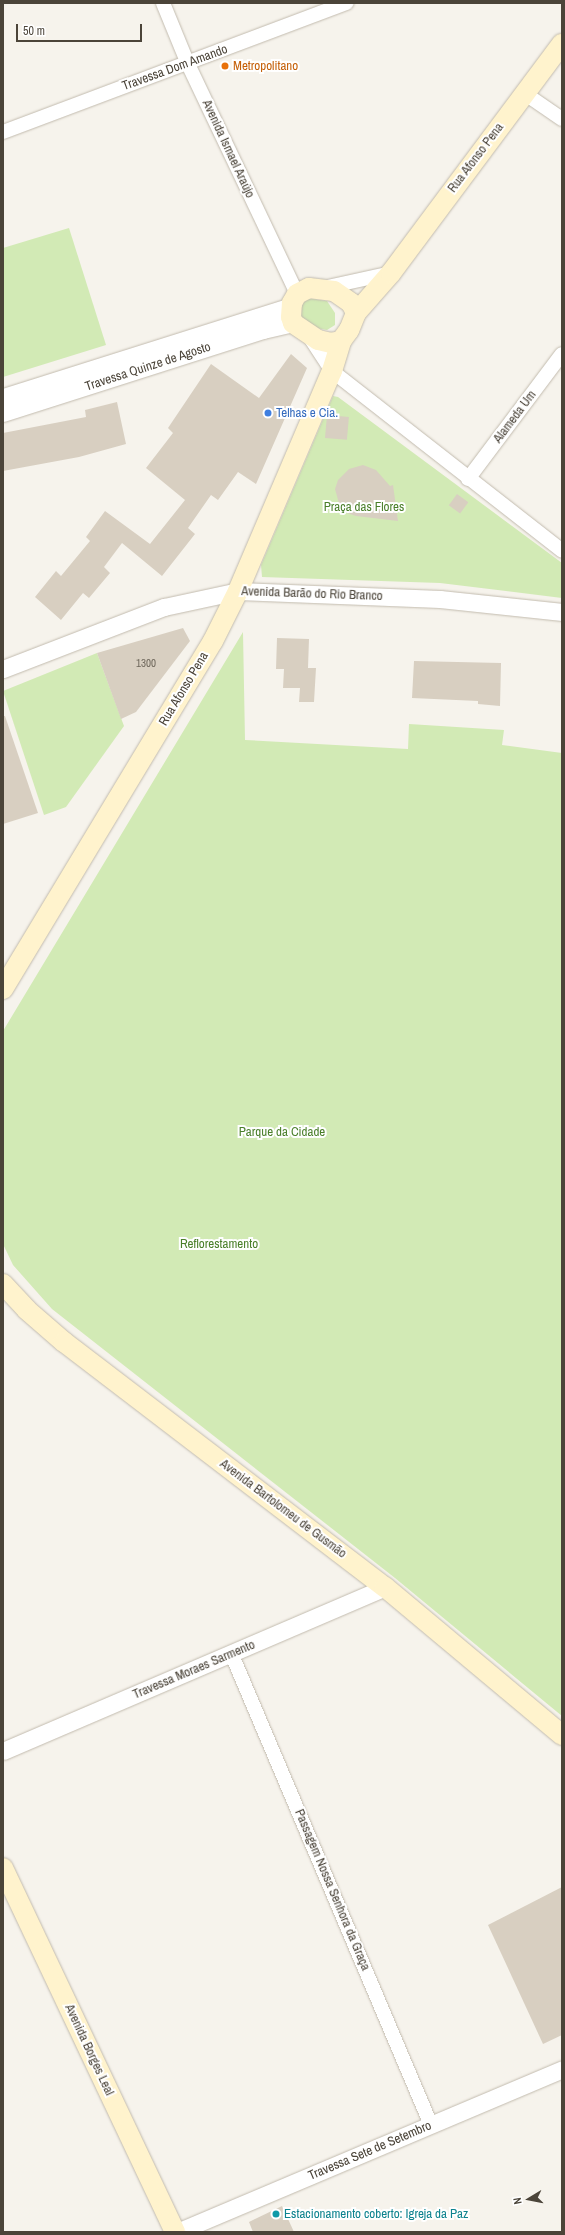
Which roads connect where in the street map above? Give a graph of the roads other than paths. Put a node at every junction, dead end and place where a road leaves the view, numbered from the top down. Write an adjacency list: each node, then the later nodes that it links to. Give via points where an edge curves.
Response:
1 (163, 3): 4 (street, Avenida Ismael Araújo)
2 (347, 3): 4 (street, Travessa Dom Amando)
3 (562, 44): 5 (main road, Rua Afonso Pena)
4 (188, 64): 7 (street, Travessa Dom Amando); 10 (street, Avenida Ismael Araújo)
5 (524, 93): 6 (street); 8 (main road, Rua Afonso Pena)
6 (562, 119)
7 (3, 132)
8 (390, 273): 9 (street); 11 (main road, Rua Afonso Pena)
9 (322, 288): 10 (main road, via 309,288); 11 (main road, via 346,297)
10 (294, 308): 12 (main road); 16 (street, Travessa Quinze de Agosto); 17 (street, Travessa Quinze de Agosto, via 263,330)
11 (356, 312): 13 (main road, via 349,330)
12 (309, 336): 13 (main road, via 324,342); 15 (street)
13 (341, 341): 15 (main road, Rua Afonso Pena)
14 (562, 354): 18 (street, Alameda Um)
15 (332, 371): 18 (street); 20 (main road, Rua Afonso Pena)
16 (3, 397)
17 (3, 413)
18 (468, 479): 19 (street)
19 (562, 551)
20 (238, 591): 21 (street, Avenida Barão do Rio Branco, via 440,599); 22 (street, Avenida Barão do Rio Branco, via 164,608); 23 (main road, Rua Afonso Pena, via 213,641)
21 (562, 612)
22 (3, 669)
23 (3, 989)
24 (3, 1284): 25 (main road, Avenida Bartolomeu de Gusmão, via 27,1310 64,1342)
25 (385, 1587): 26 (street, Travessa Moraes Sarmento); 27 (main road, Avenida Bartolomeu de Gusmão)
26 (232, 1654): 28 (street, Travessa Moraes Sarmento); 31 (street, Passagem Nossa Senhora da Graça)
27 (562, 1735)
28 (3, 1751)
29 (3, 1868): 32 (main road, Avenida Borges Leal)
30 (562, 2069): 31 (street, Travessa Sete de Setembro)
31 (431, 2125): 32 (street, Travessa Sete de Setembro)
32 (176, 2232)

